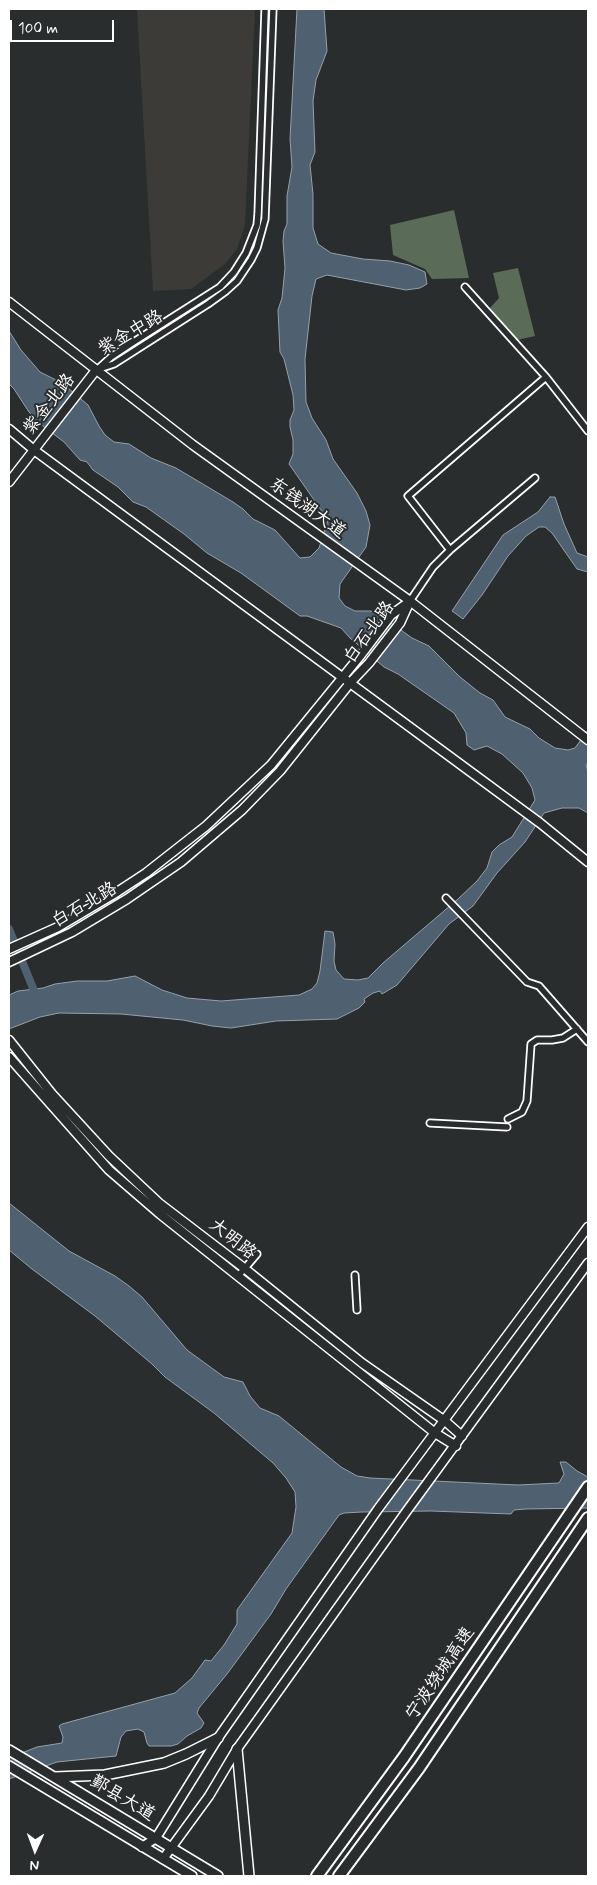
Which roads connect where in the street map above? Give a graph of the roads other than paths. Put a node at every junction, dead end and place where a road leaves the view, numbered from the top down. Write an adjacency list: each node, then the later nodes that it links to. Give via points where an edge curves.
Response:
1 (265, 9): 5 (street, 紫金中路, via 258,214 246,253 220,287)
2 (272, 9): 5 (street, 紫金中路, via 265,219 257,248 237,281 226,291 114,364)
3 (465, 287): 6 (street)
4 (9, 302): 5 (main road, 东钱湖大道)
5 (96, 370): 9 (main road, 紫金北路); 13 (main road, 东钱湖大道, via 193,445)
6 (546, 377): 8 (street); 12 (street, via 408,496)
7 (9, 429): 9 (main road)
8 (588, 431)
9 (34, 450): 11 (main road, 紫金北路); 14 (main road)
10 (535, 478): 12 (street)
11 (9, 482)
12 (450, 550): 13 (street)
13 (410, 601): 14 (main road, 白石北路, via 390,615); 15 (main road, 白石北路, via 400,623); 16 (main road, 东钱湖大道)
14 (342, 677): 15 (main road); 19 (main road, 白石北路, via 271,765 206,826 117,892 58,927)
15 (350, 683): 17 (main road); 20 (main road, 白石北路, via 280,771 213,836 127,899 72,932)
16 (588, 740)
17 (588, 862)
18 (446, 898): 21 (street, via 527,982 539,986)
19 (9, 949)
20 (9, 962)
21 (577, 1029): 23 (street); 25 (street, via 563,1038 537,1040 531,1044 527,1102 522,1112)
22 (9, 1040): 31 (main road, 大明路, via 52,1094 109,1156 159,1203)
23 (588, 1042)
24 (9, 1057): 32 (main road, 大明路, via 109,1170)
25 (508, 1119)
26 (430, 1123): 27 (street)
27 (507, 1127)
28 (588, 1227): 35 (main road)
29 (257, 1254): 31 (street)
30 (588, 1263): 37 (main road)
31 (244, 1268): 32 (street); 35 (main road, 大明路, via 362,1363)
32 (239, 1275): 36 (main road, 大明路)
33 (355, 1275): 34 (street)
34 (357, 1310)
35 (445, 1421): 36 (main road); 37 (main road, 大明路)
36 (435, 1433): 38 (main road, 大明路); 41 (main road)
37 (462, 1436): 38 (main road)
38 (456, 1446): 42 (main road)
39 (588, 1487): 53 (highway, 宁波绕城高速, via 404,1757)
40 (588, 1518): 54 (highway, 宁波绕城高速, via 419,1768)
41 (218, 1738): 45 (main road, via 164,1763 105,1775); 46 (main road)
42 (237, 1749): 48 (main road, via 209,1796); 52 (main road)
43 (9, 1750): 45 (main road, 鄞县大道)
44 (9, 1766): 47 (main road, 鄞县大道)
45 (50, 1775): 46 (main road, 鄞县大道)
46 (156, 1838): 47 (main road); 48 (main road, 鄞县大道)
47 (142, 1847): 49 (main road, 鄞县大道)
48 (170, 1847): 49 (main road); 51 (main road, 鄞县大道)
49 (163, 1859): 50 (main road, 鄞县大道)
50 (192, 1876)
51 (218, 1876)
52 (249, 1876)
53 (317, 1876)
54 (340, 1876)

